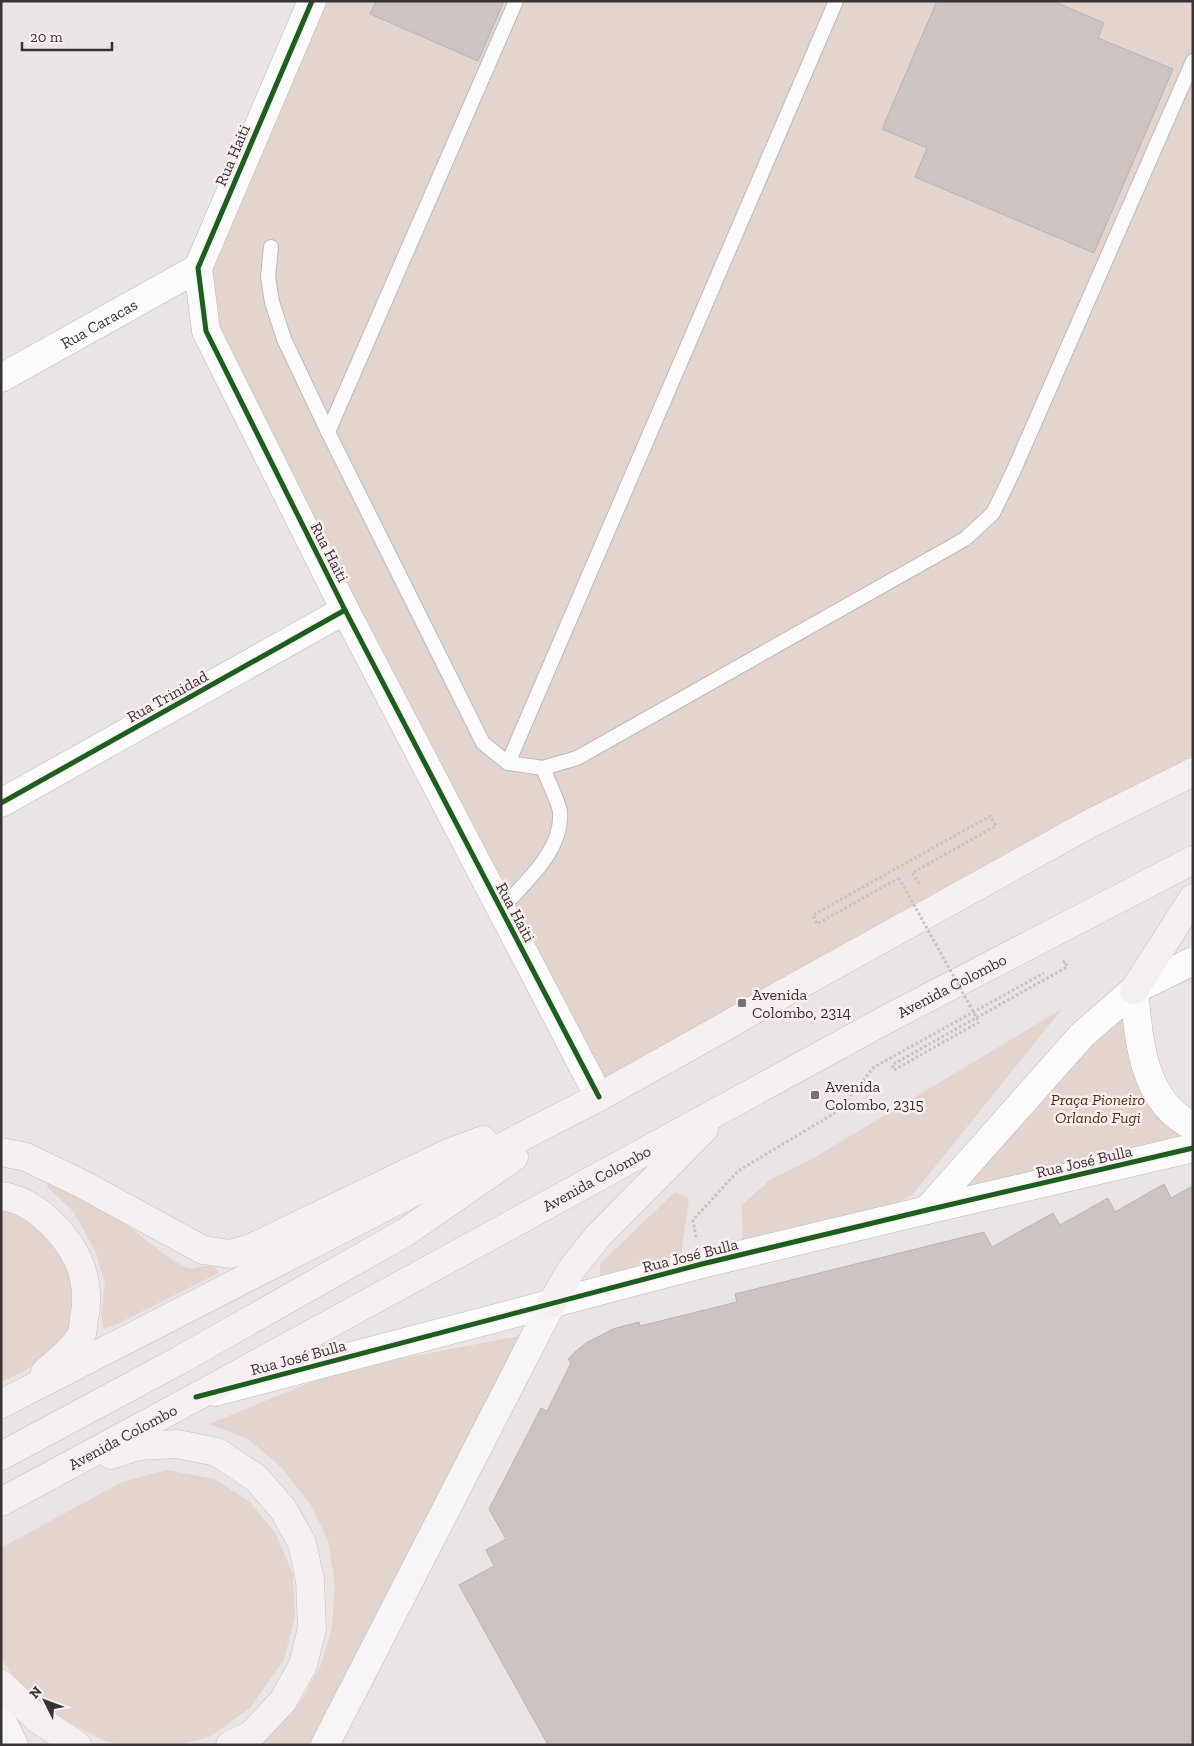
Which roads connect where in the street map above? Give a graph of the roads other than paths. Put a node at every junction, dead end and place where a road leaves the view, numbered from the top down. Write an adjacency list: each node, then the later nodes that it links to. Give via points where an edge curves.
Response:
1 (312, 1): 6 (street, Rua Haiti)
2 (516, 1): 8 (lane)
3 (836, 1): 11 (lane)
4 (1193, 61): 12 (lane, via 1014,472 992,513 965,539 577,758)
5 (271, 247): 8 (lane, via 268,277 272,302 284,339)
6 (198, 268): 7 (street, Rua Caracas); 9 (street, Rua Haiti, via 206,331)
7 (1, 378)
8 (328, 432): 11 (lane, via 483,743)
9 (345, 610): 14 (street, Rua Trinidad); 18 (street, Rua Haiti)
10 (1193, 762): 15 (main road)
11 (508, 763): 12 (lane)
12 (543, 768): 18 (lane, via 560,811 556,840 541,864)
13 (1193, 772): 15 (main road)
14 (1, 803)
15 (1089, 824): 21 (main road)
16 (1193, 860): 22 (main road, Avenida Colombo)
17 (1193, 898): 20 (main road)
18 (501, 909): 21 (street, Rua Haiti)
19 (1193, 961): 20 (street)
20 (1134, 990): 23 (street, via 1139,1040 1148,1075 1164,1104); 27 (street, via 1082,1036)
21 (599, 1097): 25 (main road, via 448,1153 251,1248 230,1254 203,1250 26,1157); 30 (main road); 31 (main road, via 406,1232 178,1361)
22 (724, 1108): 28 (main road, via 598,1236); 29 (main road, Avenida Colombo)
23 (1193, 1126)
24 (1193, 1148): 27 (street, Rua José Bulla)
25 (1, 1152)
26 (1, 1196): 30 (main road, via 11,1197 36,1209 57,1229 74,1253 83,1276 87,1303 82,1335 58,1362)
27 (927, 1210): 28 (street, Rua José Bulla)
28 (552, 1303): 29 (street, Rua José Bulla); 39 (main road)
29 (196, 1397): 32 (main road, Avenida Colombo)
30 (6, 1402)
31 (1, 1456)
32 (48, 1477): 33 (main road, Avenida Colombo); 38 (main road, via 138,1446 177,1444 217,1452 256,1478 283,1509 302,1543 310,1580 312,1628 303,1665 284,1701 251,1735)
33 (1, 1502)
34 (1, 1684): 37 (main road, via 39,1720)
35 (1, 1719): 36 (main road)
36 (14, 1745)
37 (77, 1745)
38 (230, 1745)
39 (326, 1745)

